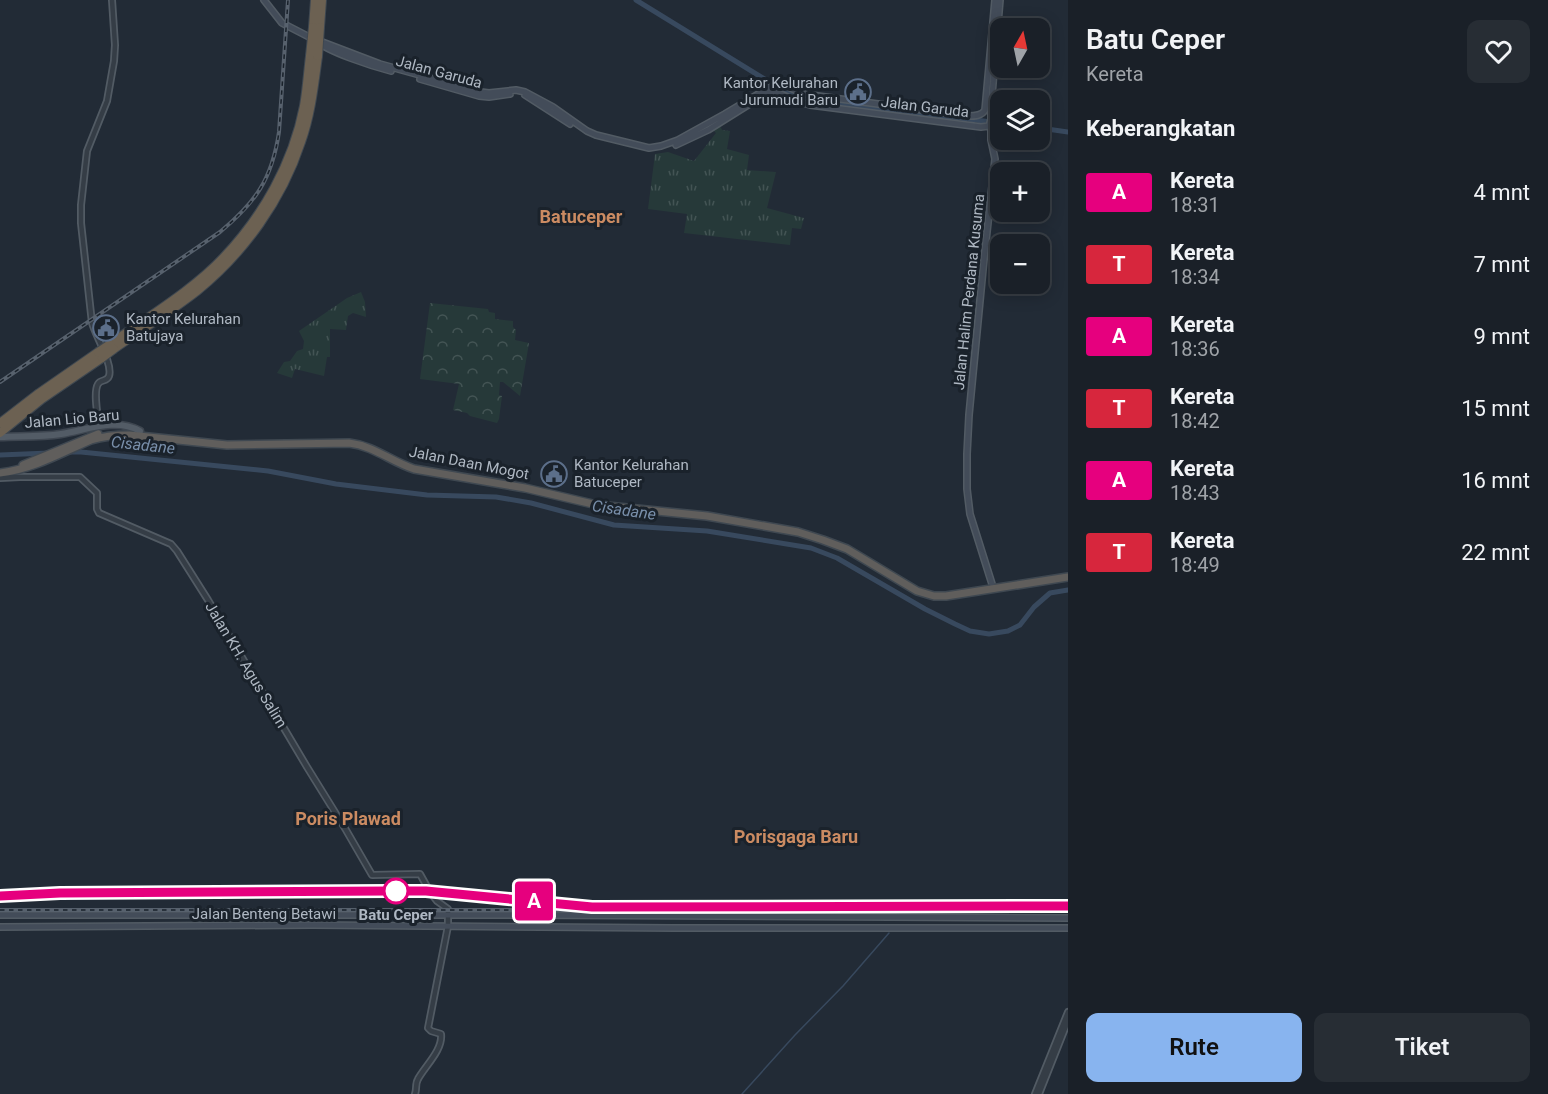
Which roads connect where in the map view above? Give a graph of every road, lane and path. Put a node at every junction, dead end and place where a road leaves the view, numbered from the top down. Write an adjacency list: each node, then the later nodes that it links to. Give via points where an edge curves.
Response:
1 (112, 0): 16 (street, via 114,61 107,101 87,150 81,205 92,323 108,360 109,375 100,382 96,398)
2 (264, 0): 8 (main road, Jalan Garuda, via 282,23 315,40 379,66)
3 (315, 0): 7 (highway)
4 (322, 0): 7 (highway)
5 (995, 0): 10 (main road, Jalan Garuda, via 984,112 968,116)
6 (1000, 0): 9 (main road, Jalan Halim Perdana Kusuma)
7 (316, 27): 15 (highway, bridge, via 314,56 296,139 264,206 243,235 191,286 100,355 39,393)
8 (439, 83): 10 (main road, Jalan Garuda, via 479,96 525,95 592,137 649,151 687,140 769,92 810,105); 10 (main road, Jalan Garuda, via 489,93 525,92 587,131 649,148 678,140 781,83 803,94)
9 (992, 90)
10 (851, 105): 12 (main road, Jalan Garuda)
11 (990, 124): 12 (main road, Jalan Garuda)
12 (981, 127): 13 (main road)
13 (990, 138)
14 (993, 150): 23 (main road, Jalan Halim Perdana Kusuma, via 967,454 970,514)
15 (4, 423): 18 (highway)
16 (99, 426): 17 (main road, Jalan Lio Baru); 18 (main road, Jalan Lio Baru, via 62,434)
17 (128, 431): 19 (highway, Jalan Daan Mogot, via 79,443 18,470); 21 (highway, Jalan Daan Mogot, via 227,445 365,441 416,464 590,500 783,524 814,532)
18 (0, 435)
19 (0, 471)
20 (0, 478): 31 (street, Jalan KH. Agus Salim, via 80,477 97,493 99,513 171,544 372,875 420,875 437,901 448,909)
21 (848, 548): 22 (highway, Jalan Daan Mogot, via 917,591 934,596); 23 (highway, Jalan Daan Mogot, via 931,592)
22 (1068, 575): 23 (highway, Jalan Daan Mogot)
23 (992, 584)
24 (0, 915): 25 (main road, Jalan Benteng Betawi)
25 (12, 915): 26 (main road, Jalan Benteng Betawi); 33 (main road)
26 (23, 915): 31 (main road, Jalan Benteng Betawi); 34 (main road)
27 (794, 918): 28 (main road, Jalan Benteng Betawi); 32 (main road, Jalan Benteng Betawi); 36 (main road)
28 (997, 918): 29 (main road, Jalan Benteng Betawi); 38 (main road)
29 (1038, 918): 30 (main road, Jalan Benteng Betawi); 37 (main road)
30 (1068, 918)
31 (448, 921): 32 (main road, Jalan Benteng Betawi); 32 (main road, Jalan Benteng Betawi); 34 (main road, Jalan Benteng Betawi); 43 (street, via 428,1028 441,1034 442,1039 417,1080)
32 (576, 921): 36 (main road, Jalan Benteng Betawi)
33 (12, 926): 34 (main road, Jalan Benteng Betawi); 35 (main road, Jalan Benteng Betawi)
34 (22, 926)
35 (0, 927)
36 (794, 927): 38 (main road, Jalan Benteng Betawi)
37 (1038, 927): 38 (main road, Jalan Benteng Betawi); 39 (main road, Jalan Benteng Betawi)
38 (999, 928)
39 (1067, 928)
40 (1068, 1011): 42 (street)
41 (1068, 1021): 42 (street)
42 (1056, 1044): 44 (street)
43 (415, 1094)
44 (1037, 1094)

